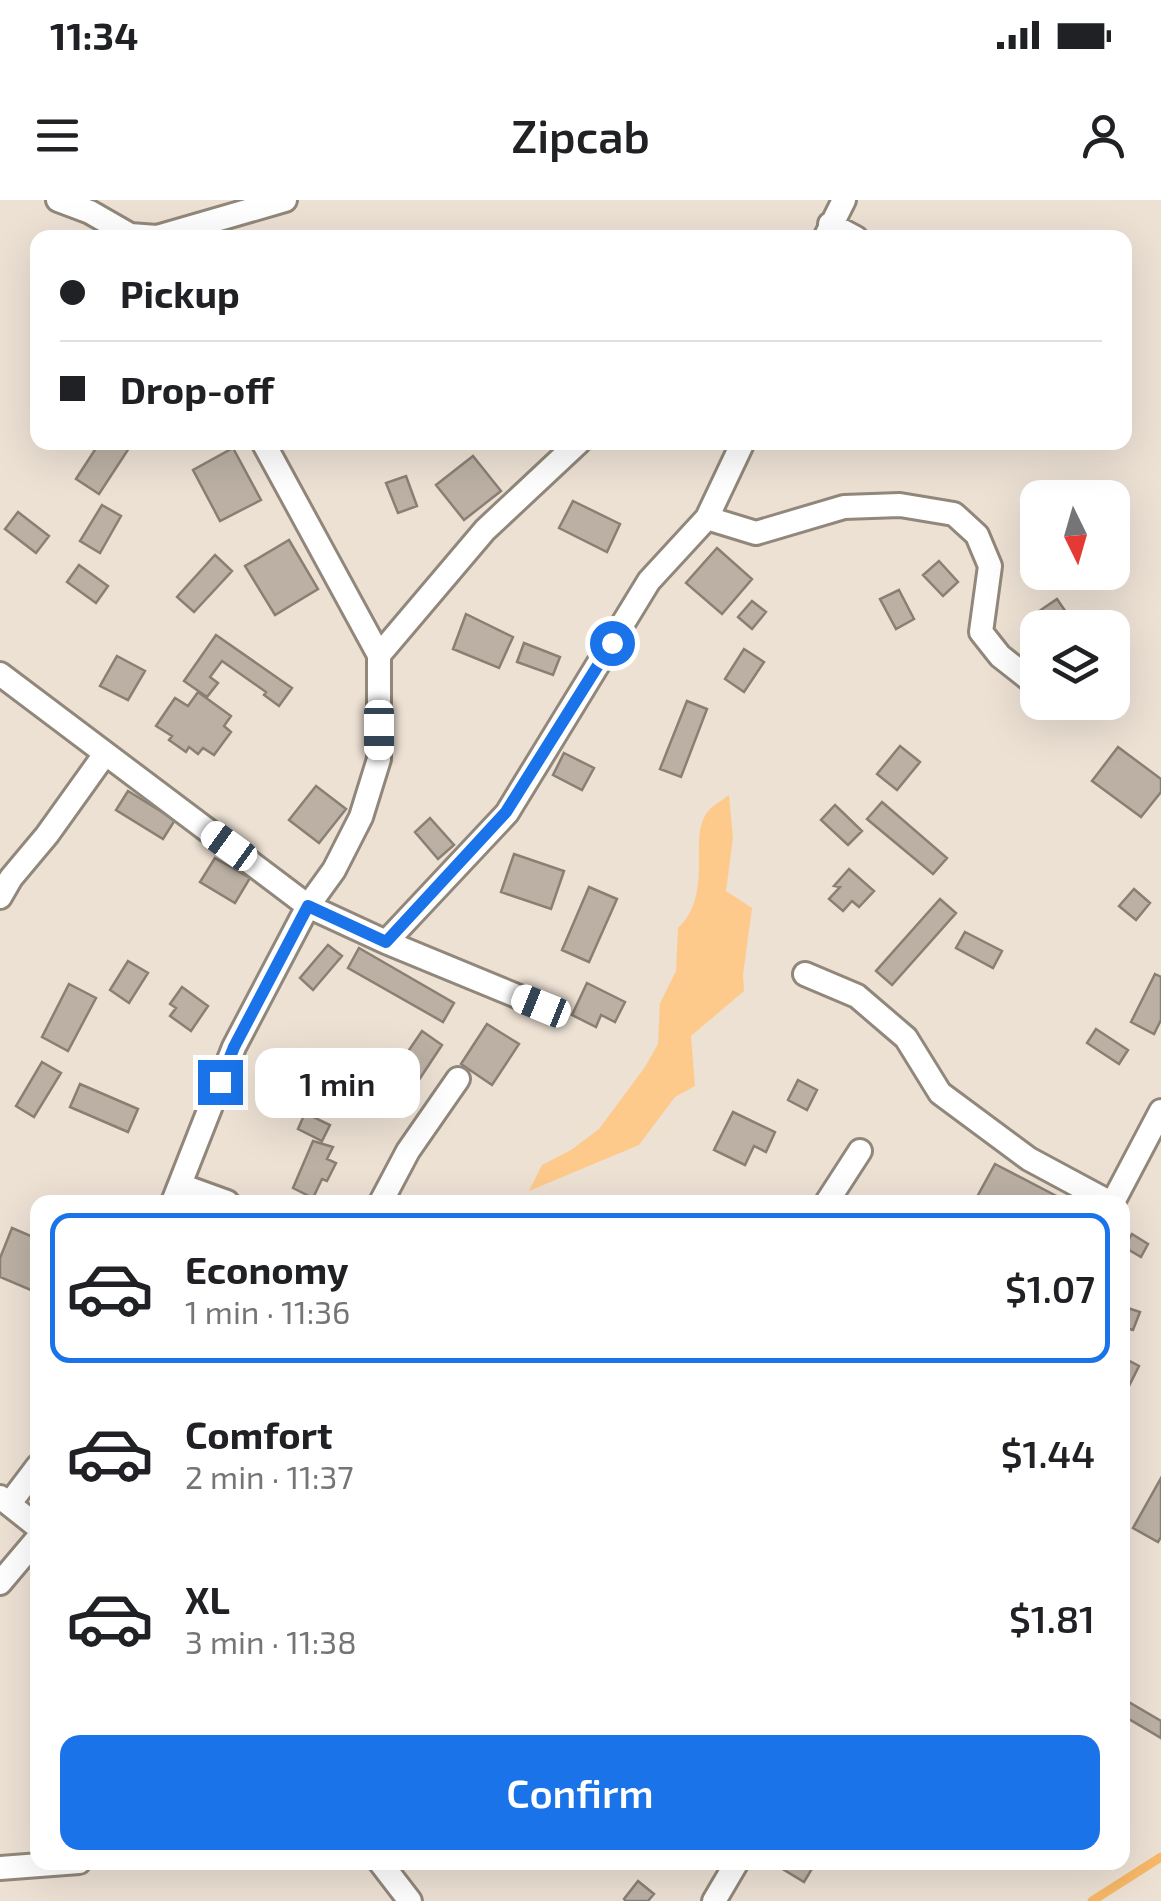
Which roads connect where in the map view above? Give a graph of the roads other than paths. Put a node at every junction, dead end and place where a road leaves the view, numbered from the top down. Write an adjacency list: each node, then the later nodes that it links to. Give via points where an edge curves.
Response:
1 (58, 200): 4 (street)
2 (285, 200): 6 (street)
3 (844, 200): 7 (street)
4 (98, 206): 5 (street)
5 (124, 230)
6 (181, 230)
7 (829, 230)
8 (268, 450): 12 (street)
9 (571, 450): 12 (street, via 485,530)
10 (739, 450): 11 (street)
11 (707, 518): 13 (street, via 756,533 844,507 900,505 954,514 977,534 990,566 981,632); 18 (street, via 649,581 506,812)
12 (379, 655): 17 (street, via 379,759 361,816)
13 (1020, 672)
14 (0, 674): 15 (street)
15 (105, 754): 16 (street); 17 (street)
16 (0, 897)
17 (308, 906): 18 (street); 24 (street, via 234,1047)
18 (386, 942): 20 (street)
19 (805, 974): 27 (street, via 857,996 906,1038 940,1094 1028,1160)
20 (541, 1006)
21 (458, 1079): 25 (street)
22 (1161, 1111): 28 (street)
23 (860, 1150): 26 (street)
24 (177, 1194)
25 (385, 1195)
26 (831, 1195)
27 (1097, 1195)
28 (1115, 1195)
29 (30, 1474): 30 (street)
30 (5, 1500): 31 (street)
31 (30, 1520)
32 (30, 1547): 33 (street)
33 (0, 1583)
34 (30, 1866): 35 (street)
35 (0, 1868)
36 (386, 1870): 38 (street)
37 (732, 1870): 39 (street)
38 (410, 1901)
39 (714, 1901)

